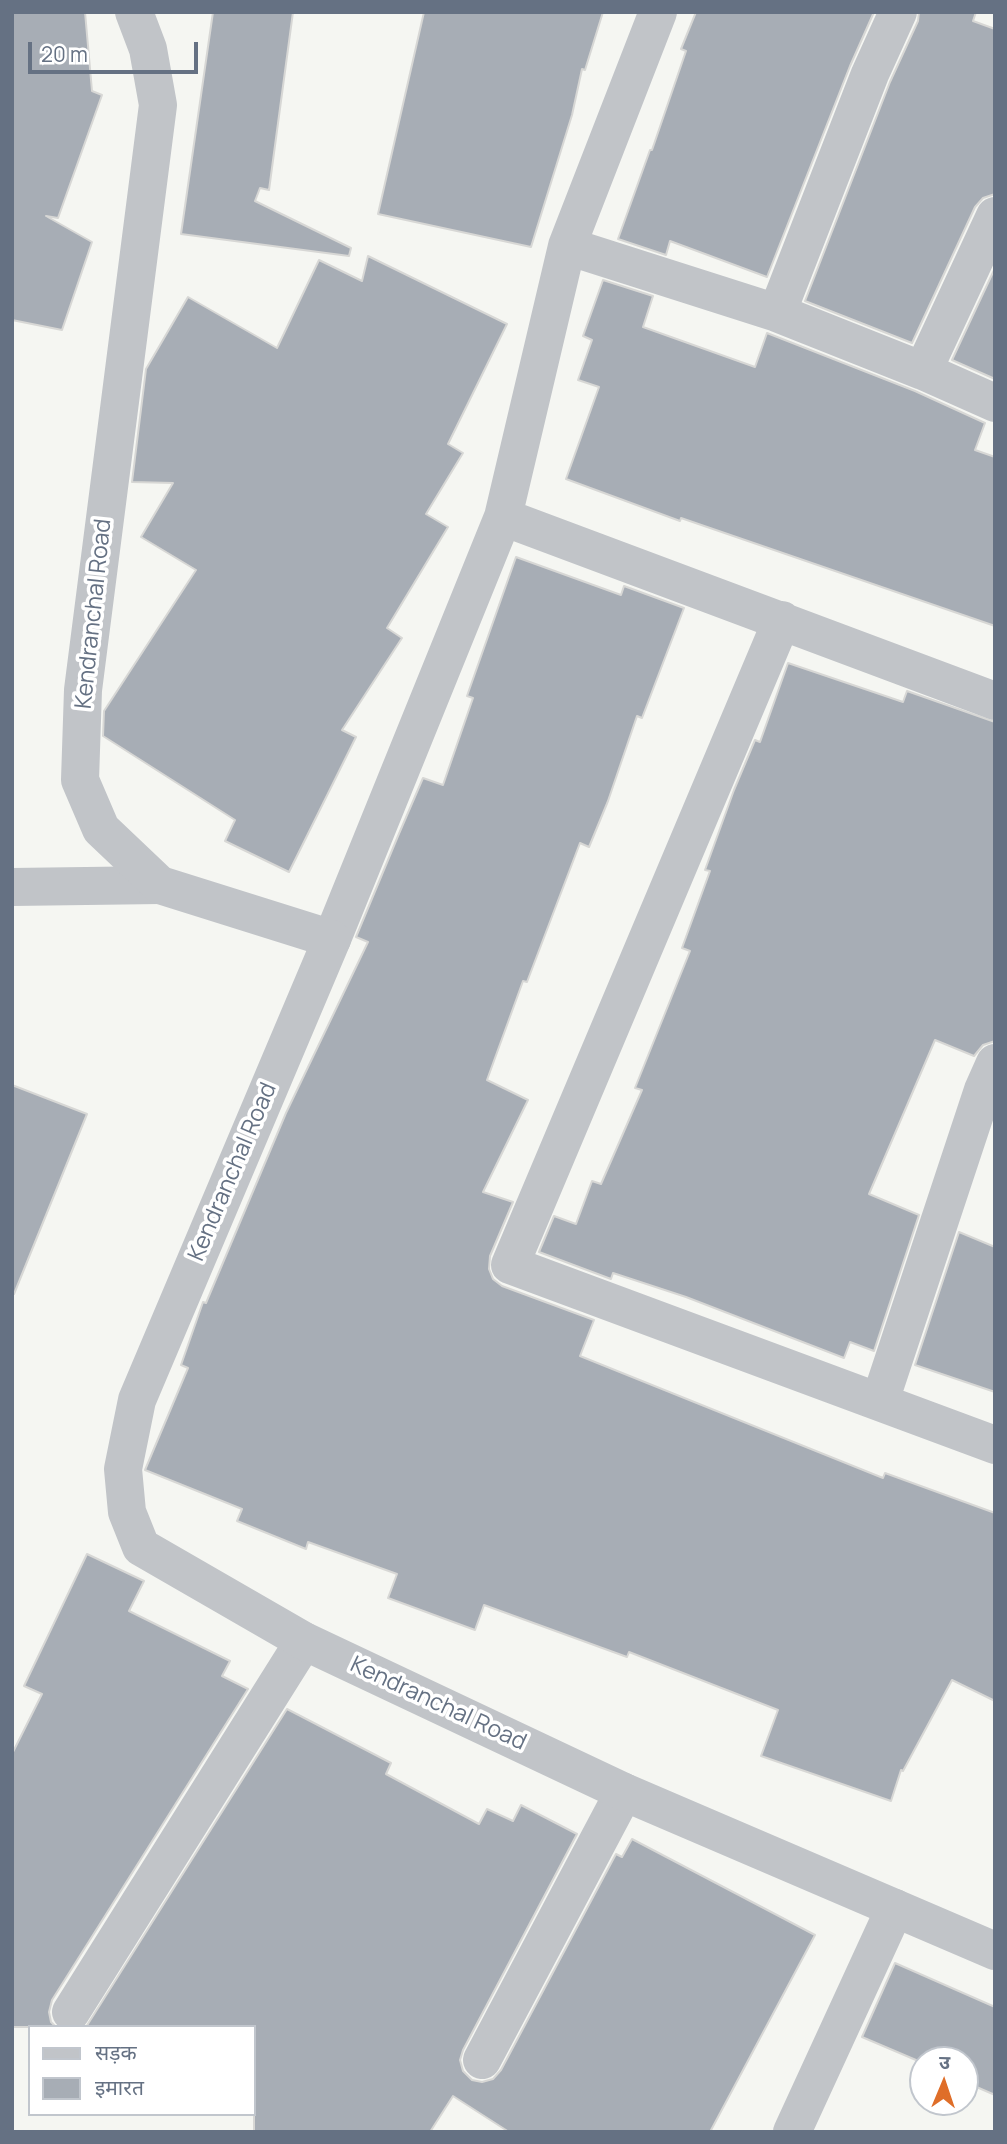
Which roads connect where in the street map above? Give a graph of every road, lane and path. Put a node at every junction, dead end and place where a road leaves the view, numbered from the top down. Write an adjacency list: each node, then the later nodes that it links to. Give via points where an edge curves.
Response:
1 (134, 12): 12 (street, Kendranchal Road, via 148,49 158,105 83,690 80,780 101,829)
2 (658, 12): 5 (street)
3 (898, 12): 6 (street)
4 (995, 216): 7 (street)
5 (567, 246): 6 (street); 9 (street)
6 (777, 313): 7 (street)
7 (923, 371): 8 (street)
8 (995, 403)
9 (503, 517): 10 (street); 14 (street)
10 (782, 620): 11 (street); 16 (street, via 510,1265)
11 (995, 701)
12 (160, 886): 13 (street); 14 (street, Kendranchal Road)
13 (12, 887)
14 (332, 939): 18 (street, Kendranchal Road, via 137,1400 123,1469 127,1512 141,1546)
15 (991, 1083): 16 (street)
16 (880, 1401): 17 (street)
17 (995, 1445)
18 (304, 1641): 19 (street, Kendranchal Road); 22 (street)
19 (624, 1792): 20 (street, Kendranchal Road); 23 (street)
20 (895, 1908): 21 (street, Kendranchal Road); 24 (street)
21 (995, 1951)
22 (71, 2012)
23 (482, 2060)
24 (792, 2132)

